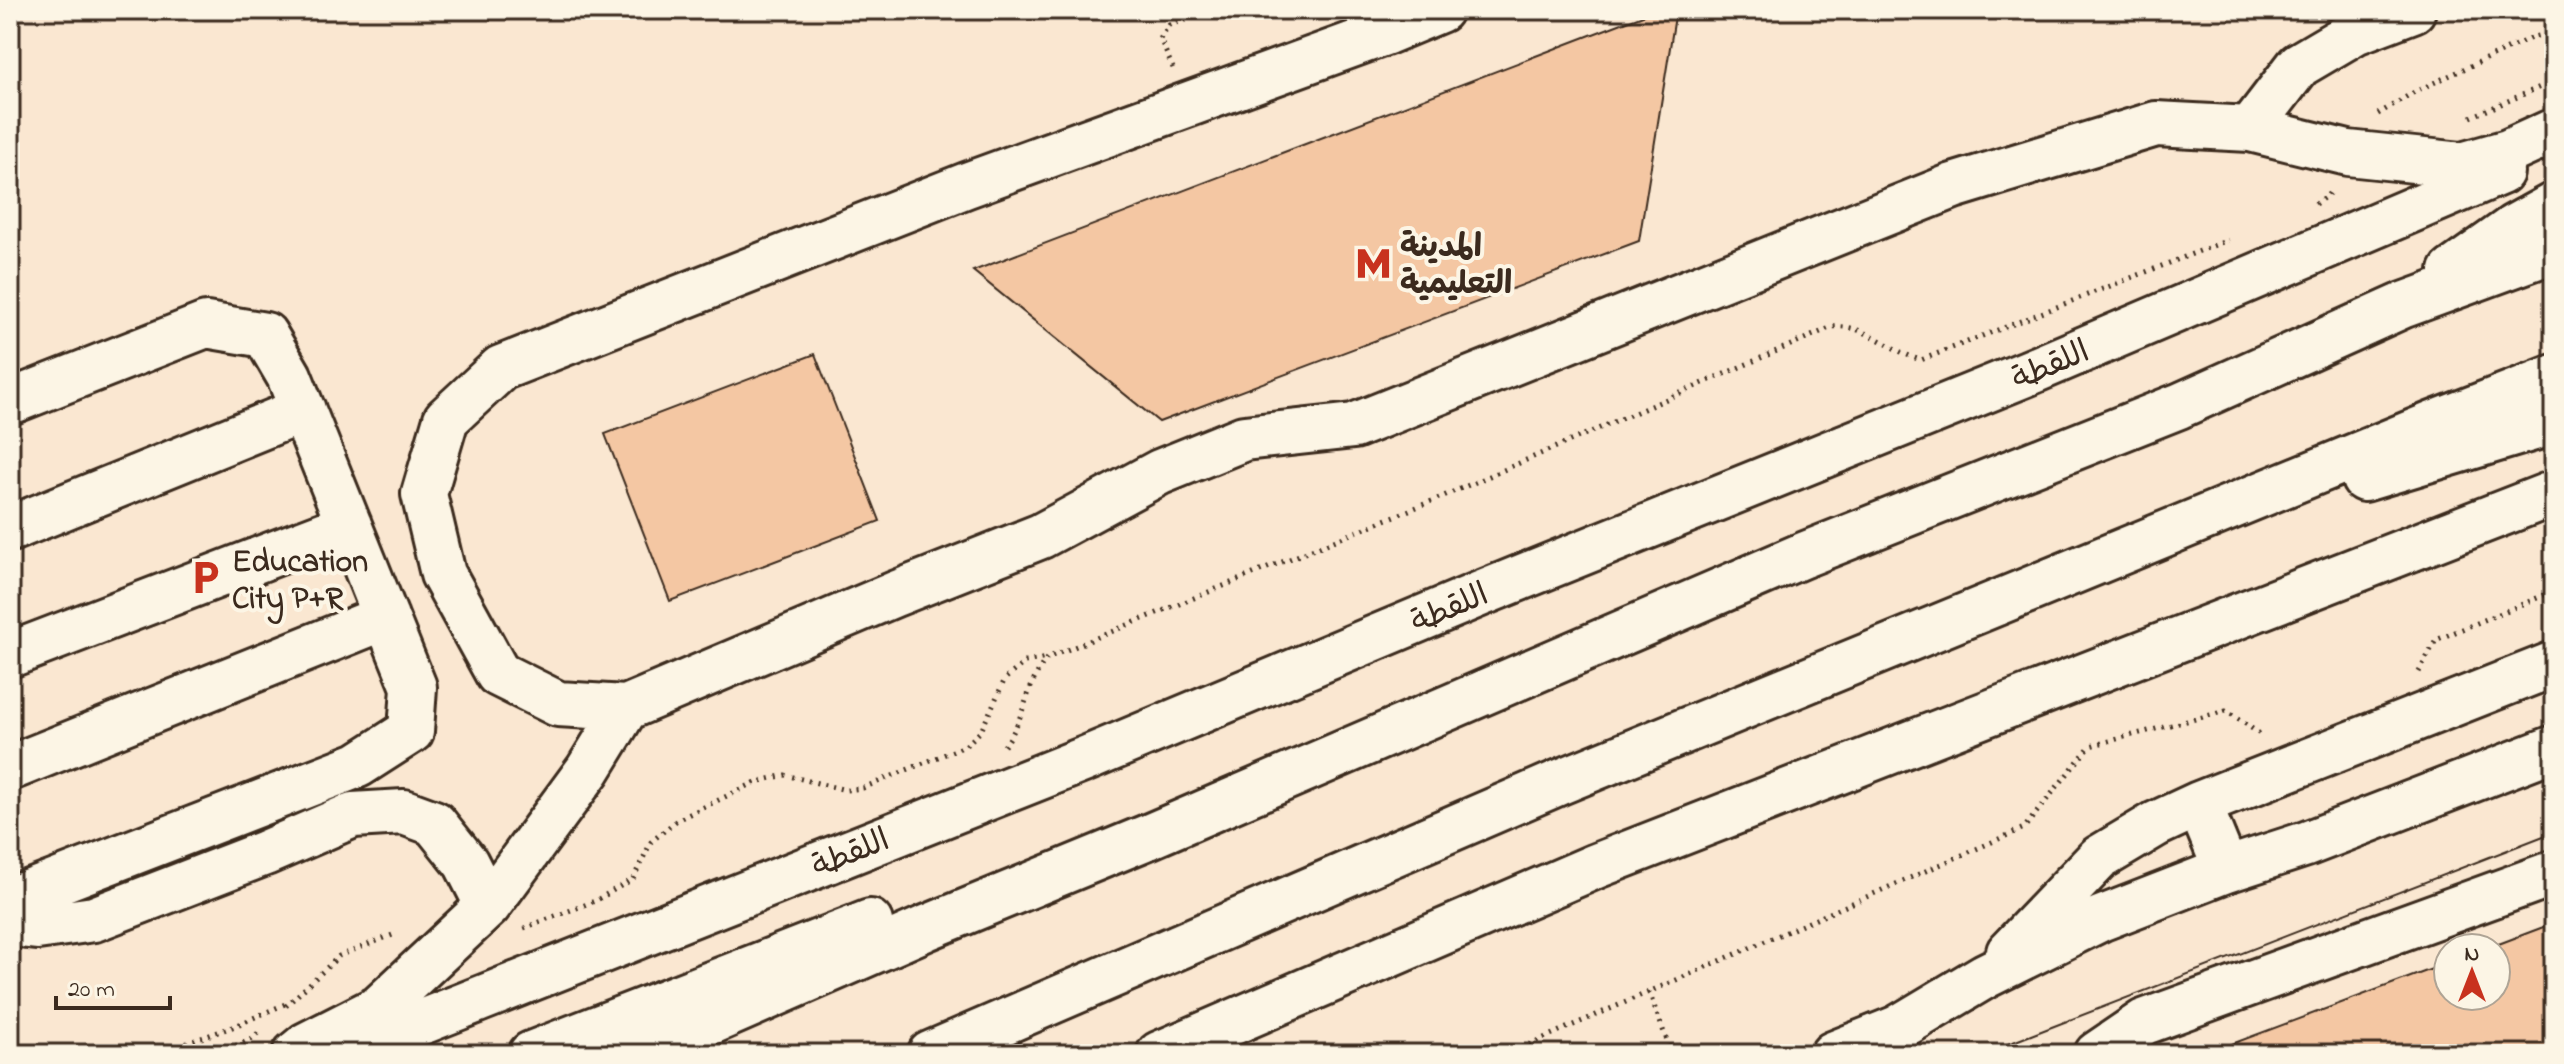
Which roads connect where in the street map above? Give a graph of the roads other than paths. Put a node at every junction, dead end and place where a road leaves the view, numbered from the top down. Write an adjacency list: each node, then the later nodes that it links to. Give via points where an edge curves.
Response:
1 (1440, 10): 20 (main road, via 953,190 501,368 446,419 424,494 443,574 498,674 558,704)
2 (2413, 10): 3 (main road, via 2355,32 2299,65)
3 (2250, 129): 4 (main road, via 2348,153 2462,165); 20 (main road, via 2156,124 1953,186 1354,426 1244,438 1160,472 1041,536)
4 (2554, 131)
5 (2554, 150): 34 (main road, اللقطة, via 2028,373 1088,758)
6 (2554, 205): 8 (main road)
7 (2554, 250): 8 (main road)
8 (2404, 305): 24 (main road, via 2179,406 1801,556)
9 (2554, 377): 16 (main road)
10 (10, 402): 11 (main road, via 206,325 265,335)
11 (303, 410): 14 (main road); 15 (main road)
12 (2554, 422): 16 (main road)
13 (2554, 493): 33 (main road, via 1596,866)
14 (349, 525): 17 (main road); 18 (main road)
15 (10, 529)
16 (2117, 554): 30 (main road)
17 (386, 617): 22 (main road); 27 (main road, via 414,687 411,731 358,765)
18 (10, 655)
19 (2554, 664): 23 (main road)
20 (626, 708): 29 (main road)
21 (2554, 748): 25 (main road)
22 (10, 768)
23 (2199, 804): 25 (main road); 31 (main road, via 2099,858)
24 (1150, 836): 35 (main road, via 1021,863); 36 (main road)
25 (2226, 870): 31 (main road, via 2100,919)
26 (2554, 873): 40 (main road, via 2144,1022)
27 (10, 900)
28 (10, 924): 29 (main road, via 37,927 94,919 353,815 404,812 434,823 466,863)
29 (487, 924): 32 (main road, via 379,1008 306,1045)
30 (1200, 935): 37 (main road); 38 (main road, via 1088,1008)
31 (1985, 976): 39 (main road, via 1898,1028)
32 (275, 1035)
33 (1173, 1050)
34 (341, 1054)
35 (531, 1054)
36 (638, 1054)
37 (930, 1054)
38 (988, 1054)
39 (1833, 1054)
40 (2097, 1054)

